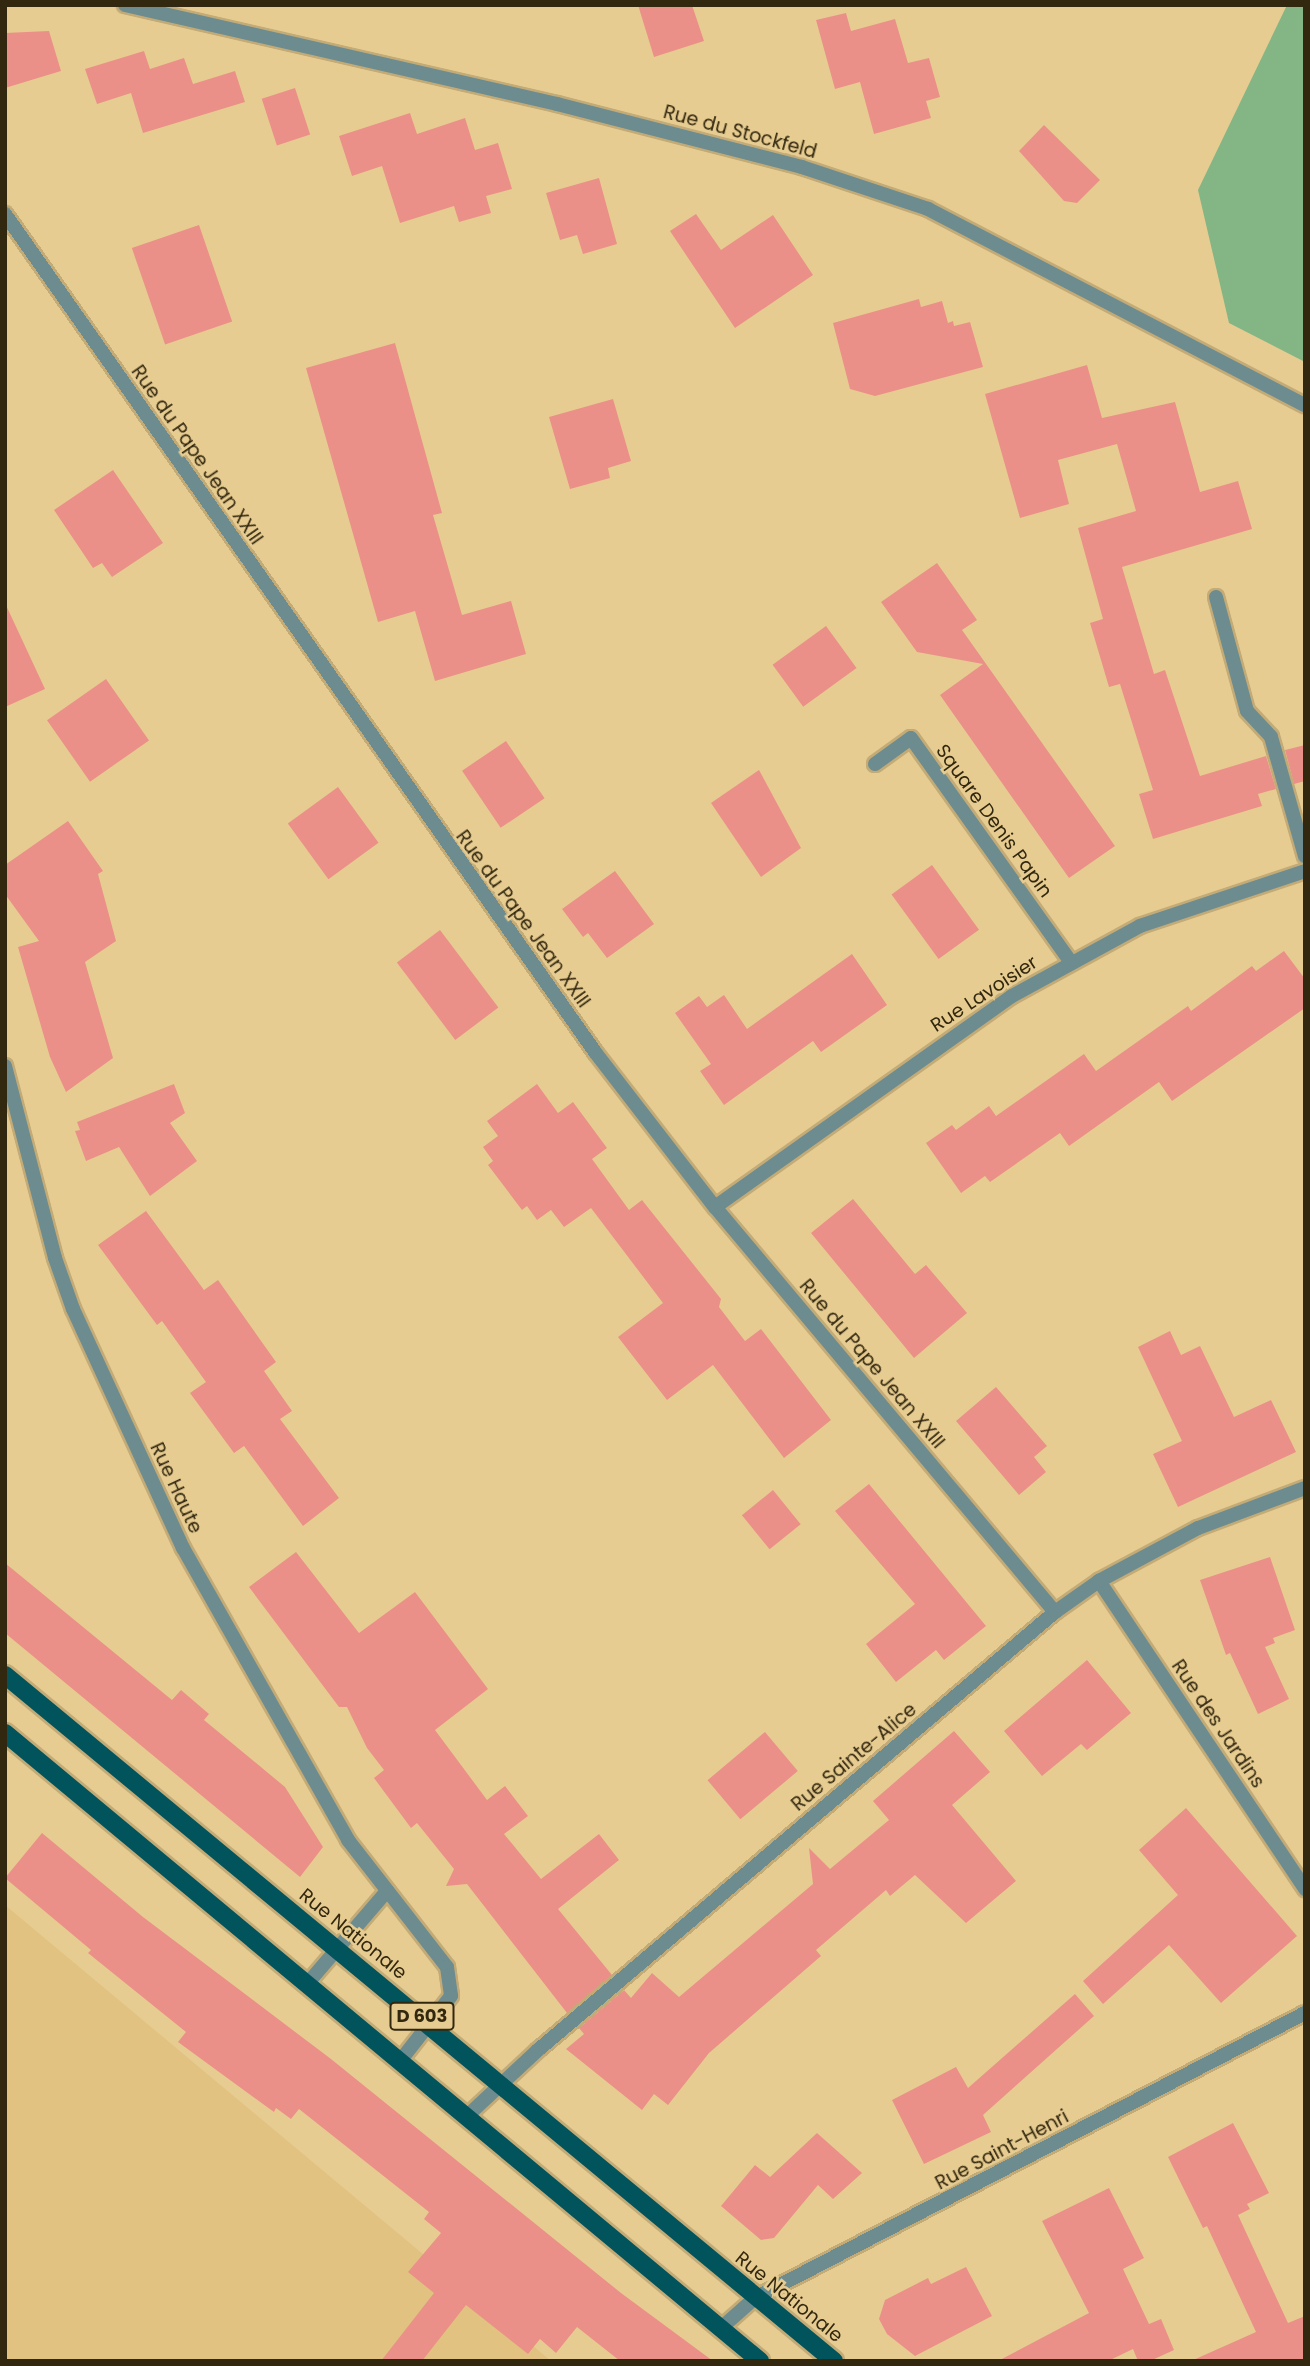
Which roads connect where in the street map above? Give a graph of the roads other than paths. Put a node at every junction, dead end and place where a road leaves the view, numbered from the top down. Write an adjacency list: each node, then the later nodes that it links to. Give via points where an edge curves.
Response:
1 (125, 5): 3 (street, Rue du Stockfeld, via 557,104 802,167 928,209)
2 (5, 214): 10 (street, Rue du Pape Jean XXIII, via 487,903)
3 (1305, 405)
4 (1216, 597): 6 (street, via 1247,711 1271,737)
5 (875, 764): 8 (street, Square Denis Papin, via 911,738)
6 (1305, 856)
7 (1305, 870): 8 (street, Rue Lavoisier, via 1170,913)
8 (1071, 962): 10 (street, Rue Lavoisier, via 971,1023)
9 (5, 1066): 17 (street, Rue Haute, via 55,1258 110,1394 183,1548 297,1756 348,1840)
10 (715, 1207): 13 (street, Rue du Pape Jean XXIII)
11 (1305, 1488): 12 (street, Rue Sainte-Alice, via 1198,1528)
12 (1099, 1581): 13 (street, Rue Sainte-Alice); 16 (street, Rue des Jardins)
13 (1055, 1612): 23 (street, Rue Sainte-Alice)
14 (5, 1675): 18 (main road, Rue Nationale / D 603)
15 (5, 1733): 19 (main road, D 603)
16 (1305, 1889)
17 (387, 1891): 18 (street); 21 (street, Rue Haute, via 447,1967 451,1996)
18 (338, 1950): 19 (street); 21 (main road, Rue Nationale / D 603)
19 (307, 1984): 22 (main road, D 603)
20 (1305, 2013): 25 (street, Rue Saint-Henri)
21 (430, 2022): 22 (street, Rue Haute); 23 (main road, Rue Nationale / D 603)
22 (400, 2061): 24 (main road, D 603)
23 (503, 2085): 24 (street, Rue Sainte-Alice); 25 (main road, Rue Nationale / D 603)
24 (467, 2116): 26 (main road, D 603)
25 (755, 2298): 26 (street, Rue Saint-Henri); 28 (main road, Rue Nationale / D 603)
26 (721, 2328): 27 (main road, D 603)
27 (761, 2361)
28 (834, 2361)

